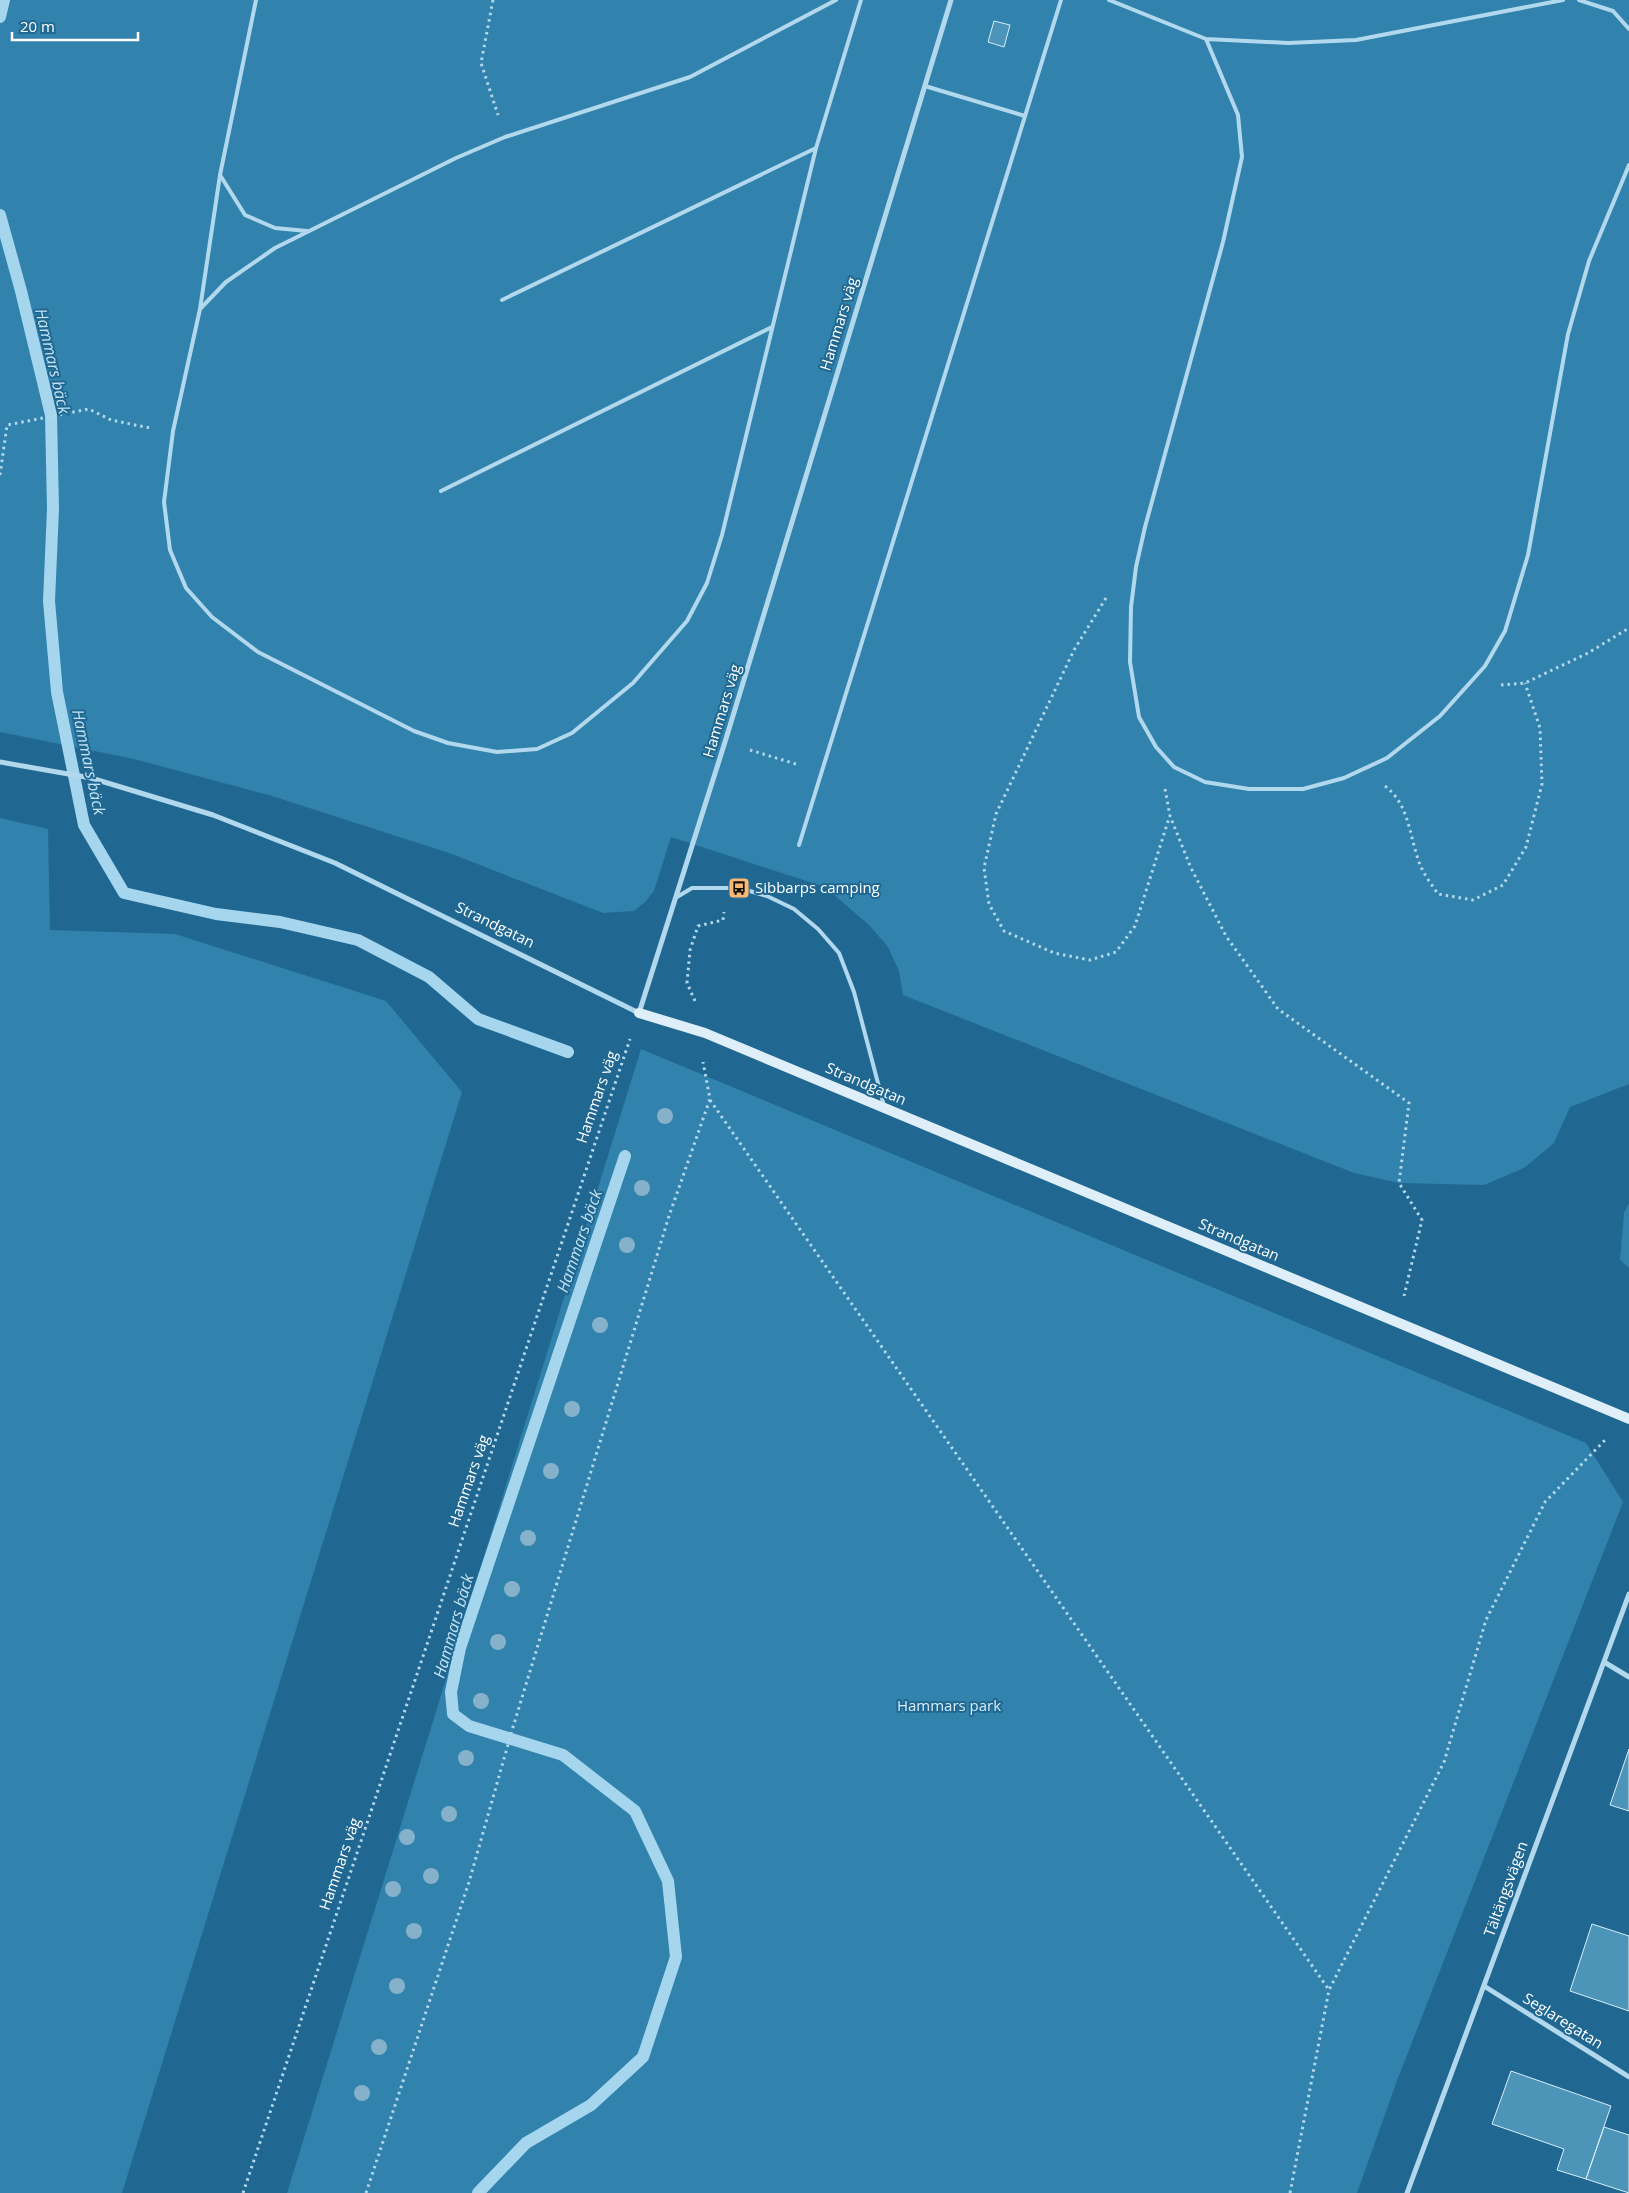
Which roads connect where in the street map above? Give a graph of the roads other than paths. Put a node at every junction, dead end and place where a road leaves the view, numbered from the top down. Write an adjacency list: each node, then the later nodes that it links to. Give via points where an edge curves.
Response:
1 (256, 0): 15 (lane)
2 (836, 0): 16 (lane, via 690,77 505,136)
3 (860, 0): 13 (lane)
4 (951, 0): 11 (street, Hammars väg)
5 (1061, 0): 12 (lane)
6 (1109, 0): 10 (lane)
7 (1563, 0): 10 (lane, via 1356,40 1288,43)
8 (1579, 0): 9 (lane, via 1613,11)
9 (1629, 29)
10 (1206, 39): 14 (lane, via 1238,115 1242,157 1223,242 1136,567 1130,662 1139,717 1156,747 1174,767 1205,782 1249,789 1303,789 1344,778 1387,758 1440,716 1485,666 1505,631 1528,555 1568,334 1590,261)
11 (925, 86): 12 (lane); 23 (street, Hammars väg)
12 (1025, 116): 22 (lane)
13 (816, 148): 17 (lane); 19 (lane)
14 (1629, 165)
15 (220, 175): 16 (lane, via 245,215 275,228); 18 (lane)
16 (307, 231): 18 (lane, via 275,248 226,282)
17 (502, 300)
18 (200, 309): 19 (lane, via 173,431 164,502 170,550 186,588 212,617 258,652 414,731 448,743 497,752 537,749 572,733 633,683 687,621 707,583 722,535)
19 (772, 327): 20 (lane)
20 (441, 491)
21 (0, 762): 24 (street, Strandgatan, via 92,778 213,815 335,864)
22 (799, 845)
23 (677, 897): 24 (street, Hammars väg); 25 (lane, via 692,888 739,888 767,896 794,909 818,929 839,953 854,992)
24 (639, 1013): 25 (street, Strandgatan, via 705,1032)
25 (884, 1108): 26 (street, Strandgatan)
26 (1627, 1419)
27 (1629, 1594): 28 (street, Tältängsvägen)
28 (1604, 1662): 29 (street); 30 (street, Tältängsvägen)
29 (1629, 1678)
30 (1484, 1986): 31 (street, Seglaregatan); 32 (street, Tältängsvägen)
31 (1629, 2077)
32 (1406, 2193)

